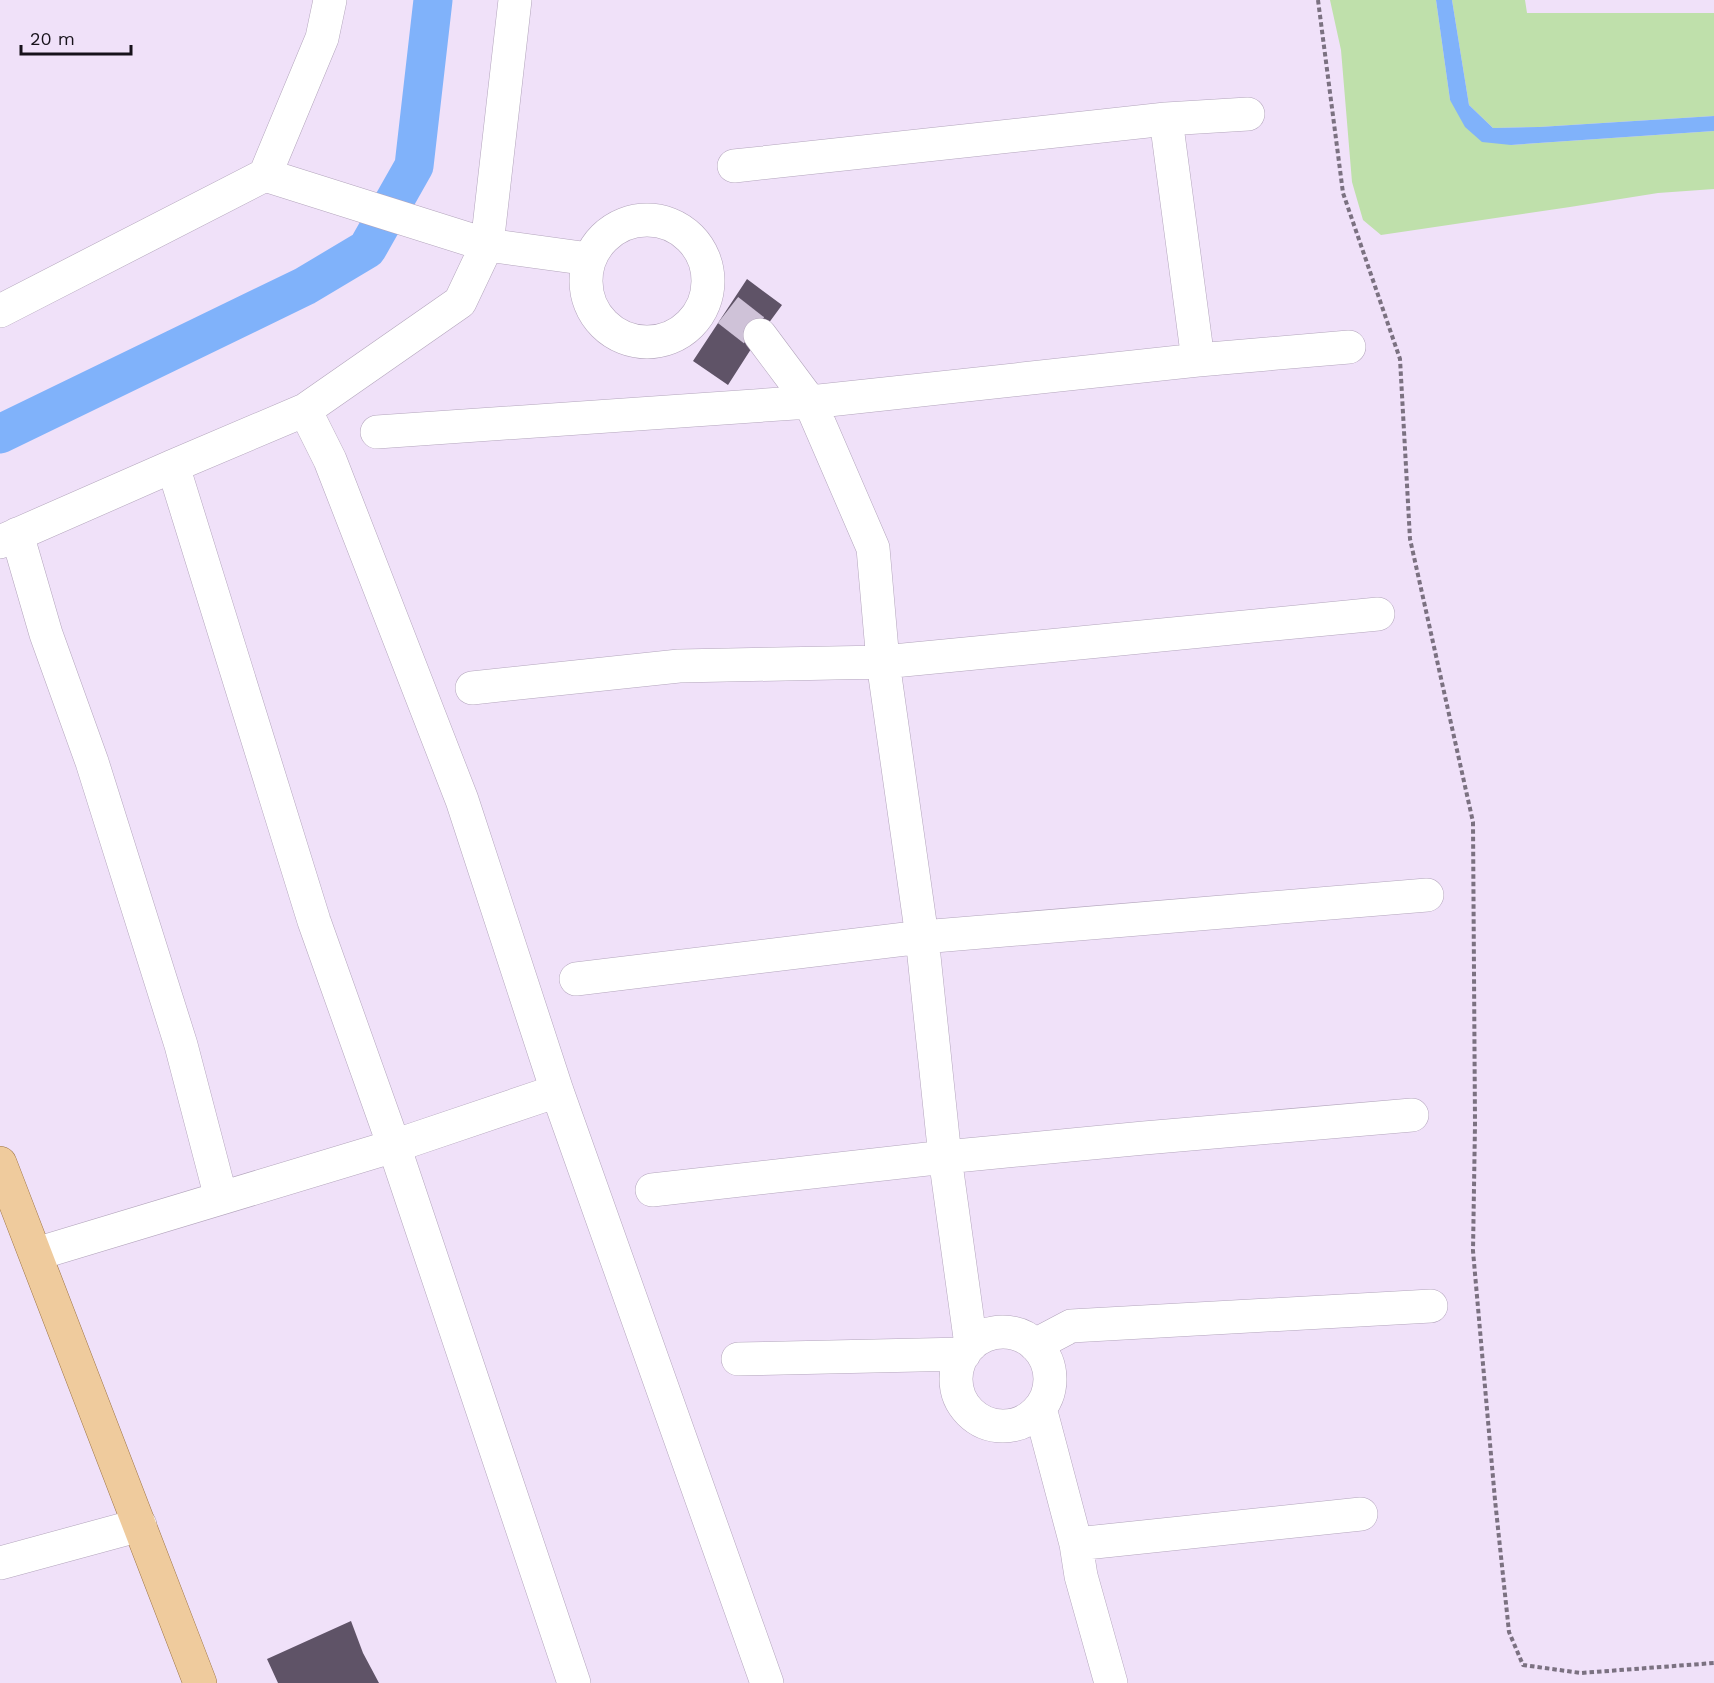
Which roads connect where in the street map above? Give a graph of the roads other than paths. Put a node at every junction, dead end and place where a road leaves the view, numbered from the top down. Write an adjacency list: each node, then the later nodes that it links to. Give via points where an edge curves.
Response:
1 (330, 0): 6 (street, via 322,38)
2 (515, 0): 7 (street)
3 (1248, 114): 4 (street)
4 (1166, 119): 5 (street); 12 (street)
5 (734, 166)
6 (266, 174): 7 (street); 9 (street)
7 (487, 245): 8 (street); 14 (street, via 460,302)
8 (589, 259): 8 (street, via 585,279 588,299 597,317 611,331 629,340 650,342 670,338 718,301 702,253 690,237 673,225 654,220 633,221 614,228)
9 (0, 311)
10 (760, 335): 13 (street)
11 (1349, 347): 12 (street)
12 (1198, 360): 13 (street)
13 (810, 402): 15 (street); 19 (street, via 873,548)
14 (305, 410): 16 (street); 24 (street, via 330,460 462,801)
15 (377, 432)
16 (173, 466): 17 (street); 26 (street, via 314,921)
17 (8, 538): 30 (street, via 92,762 181,1045)
18 (1378, 614): 19 (street)
19 (883, 662): 20 (street, via 679,666); 22 (street)
20 (472, 688)
21 (1427, 894): 22 (street)
22 (922, 937): 23 (street); 27 (street)
23 (576, 980)
24 (557, 1091): 26 (street); 43 (street)
25 (1412, 1115): 27 (street)
26 (394, 1146): 30 (street); 42 (street)
27 (945, 1157): 29 (street); 34 (street)
28 (0, 1163): 31 (main road)
29 (652, 1190)
30 (221, 1198): 31 (street)
31 (36, 1254): 38 (main road)
32 (1431, 1306): 33 (street, via 1071,1326)
33 (1035, 1345): 34 (street, via 1008,1332 993,1333); 36 (street, via 1049,1368 1047,1396)
34 (968, 1349): 35 (street); 36 (street, via 959,1361 957,1391 974,1415 1001,1425 1016,1424)
35 (738, 1359)
36 (1040, 1408): 39 (street)
37 (1360, 1514): 39 (street)
38 (140, 1525): 40 (street); 41 (main road)
39 (1076, 1544): 44 (street)
40 (0, 1563)
41 (200, 1683)
42 (574, 1683)
43 (767, 1683)
44 (1111, 1683)

